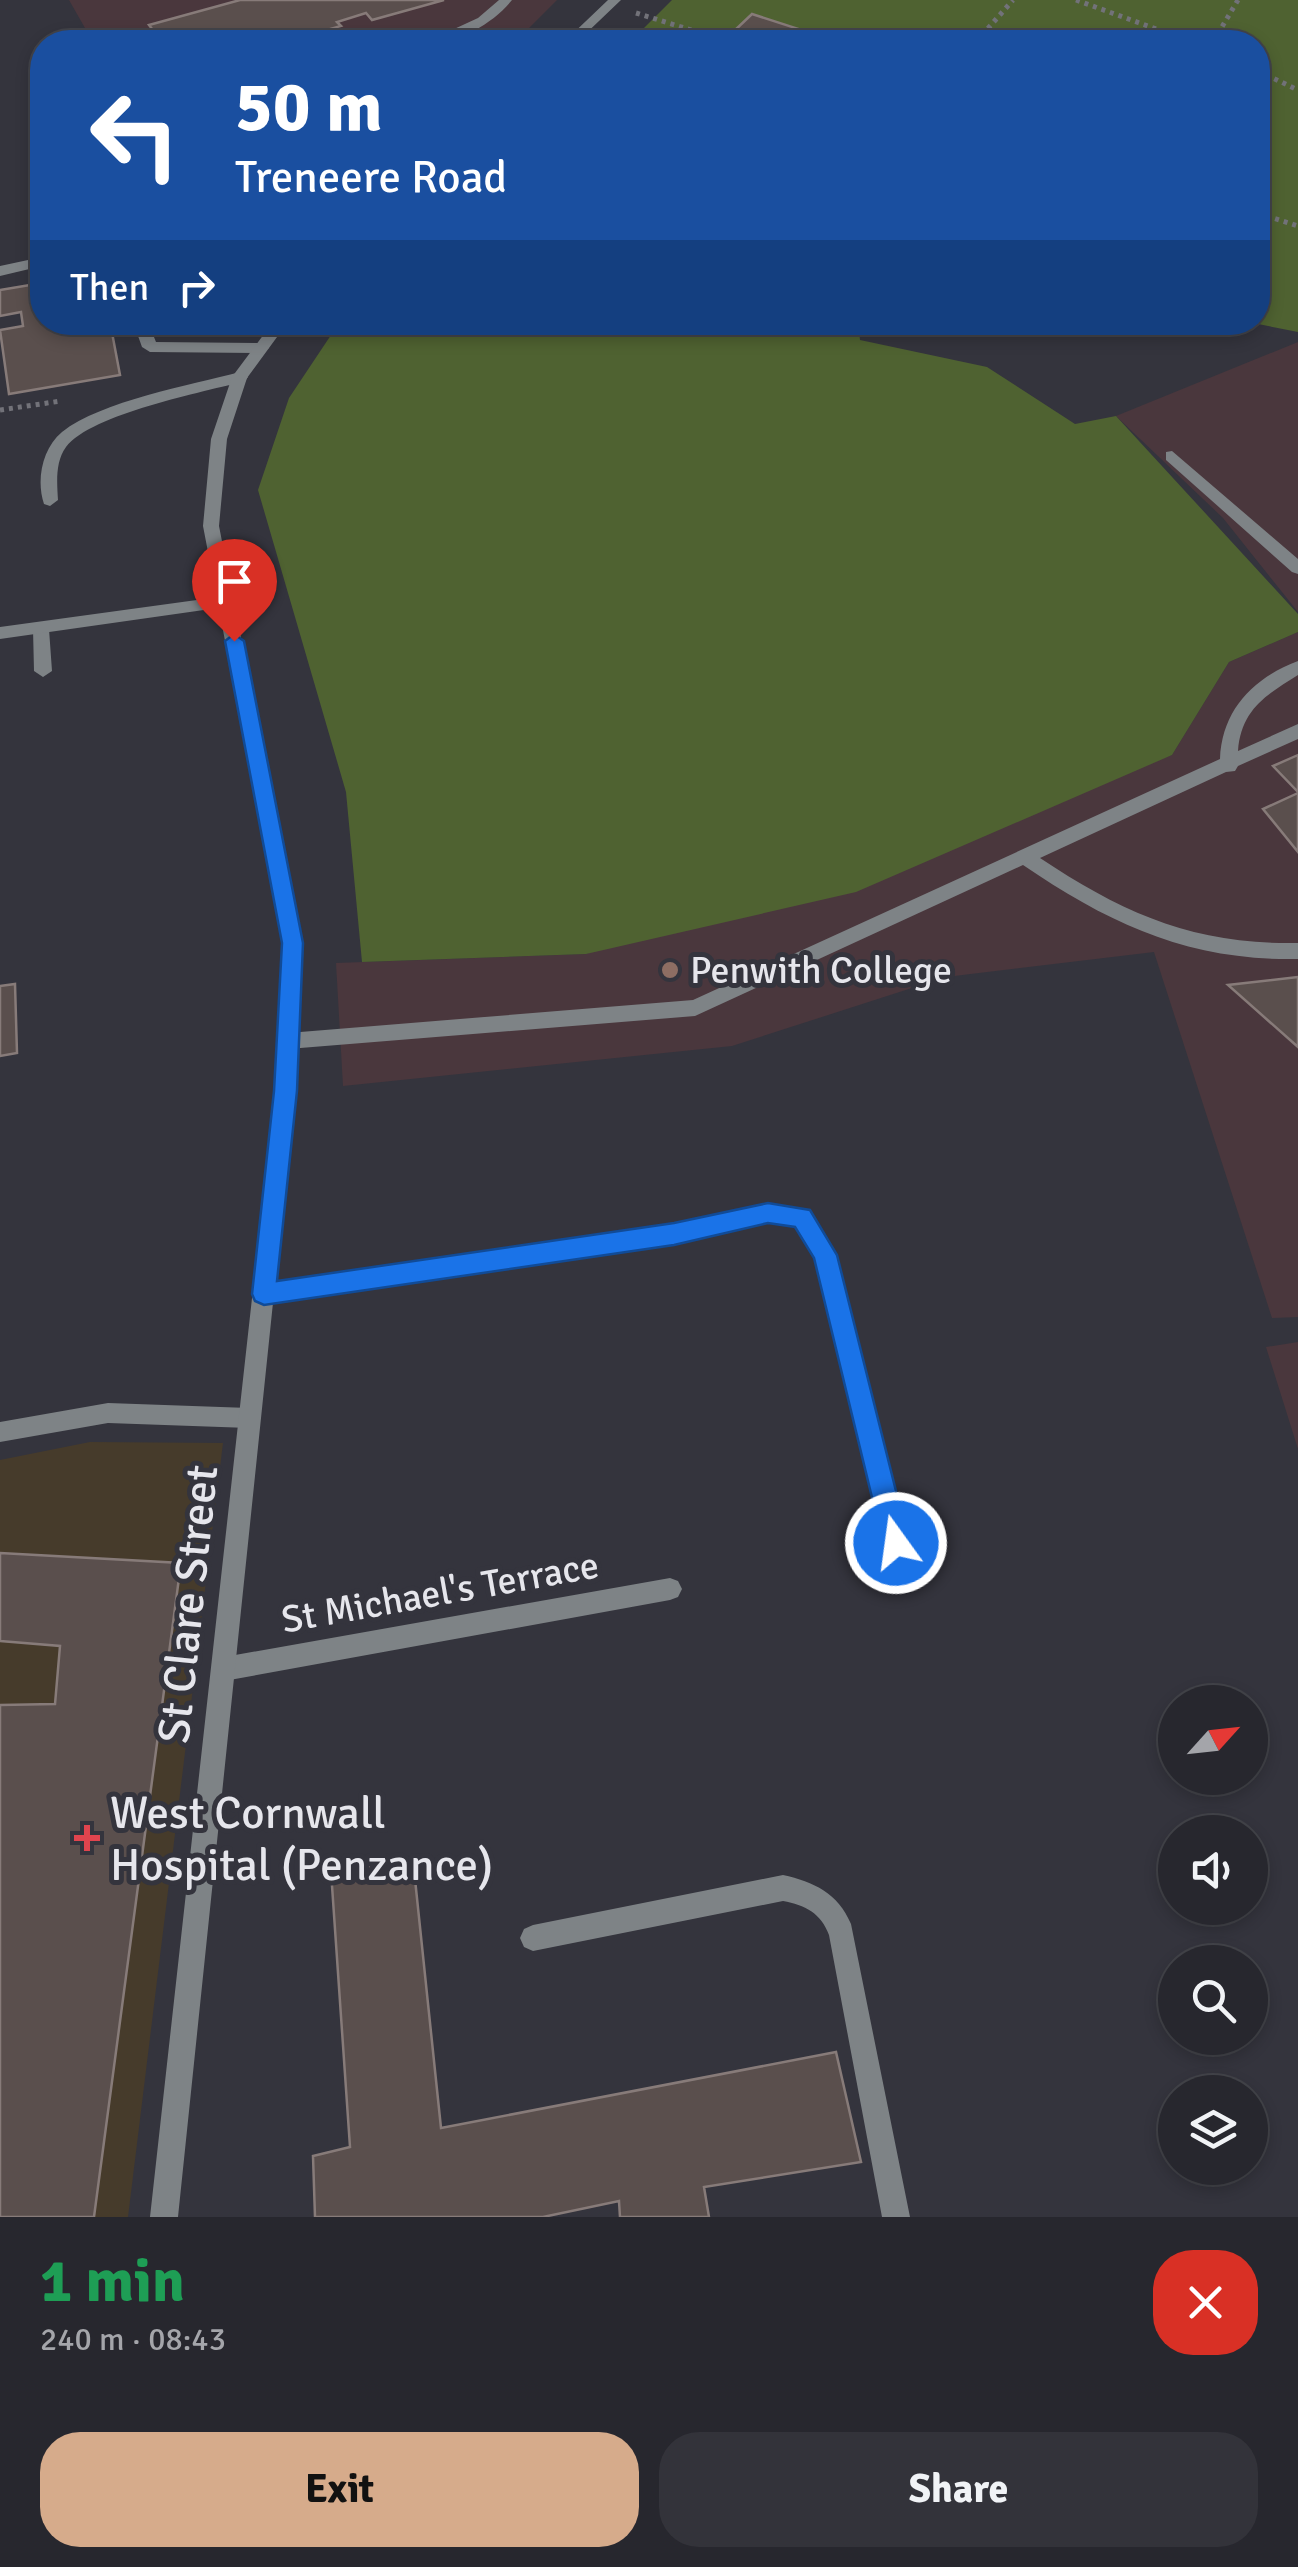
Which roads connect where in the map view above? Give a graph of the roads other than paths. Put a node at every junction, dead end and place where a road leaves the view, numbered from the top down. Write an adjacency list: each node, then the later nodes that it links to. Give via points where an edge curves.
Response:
1 (506, 0): 3 (street)
2 (613, 2): 4 (street)
3 (463, 30)
4 (583, 30)
5 (30, 265): 6 (street)
6 (0, 271)
7 (145, 335): 9 (street, via 150,347)
8 (271, 335): 9 (street, St Clare Street)
9 (261, 348): 10 (street, St Clare Street)
10 (240, 376): 12 (street, via 104,416 60,442 49,468); 14 (street, St Clare Street, via 219,438 211,526)
11 (1172, 456): 13 (street)
12 (50, 500)
13 (1298, 568)
14 (226, 602): 15 (street); 23 (street, St Clare Street, via 292,943)
15 (41, 629): 16 (street); 18 (street)
16 (0, 633)
17 (1298, 667): 20 (street, via 1247,700 1228,734)
18 (43, 670)
19 (1298, 731): 20 (street)
20 (1229, 766): 21 (street)
21 (1026, 858): 22 (street, via 1103,909 1160,934); 23 (street, via 695,1008)
22 (1298, 951)
23 (288, 1041): 24 (street, St Clare Street)
24 (264, 1294): 25 (street, St Clare Street); 27 (street, via 674,1234 768,1213 802,1218 825,1255)
25 (249, 1418): 26 (street, via 108,1414); 29 (street, St Clare Street)
26 (0, 1432)
27 (896, 1543)
28 (670, 1589): 29 (street, St Michael's Terrace)
29 (224, 1669): 31 (street, St Clare Street)
30 (534, 1938): 32 (street, via 783,1888 816,1896 842,1934)
31 (164, 2217)
32 (896, 2217)

